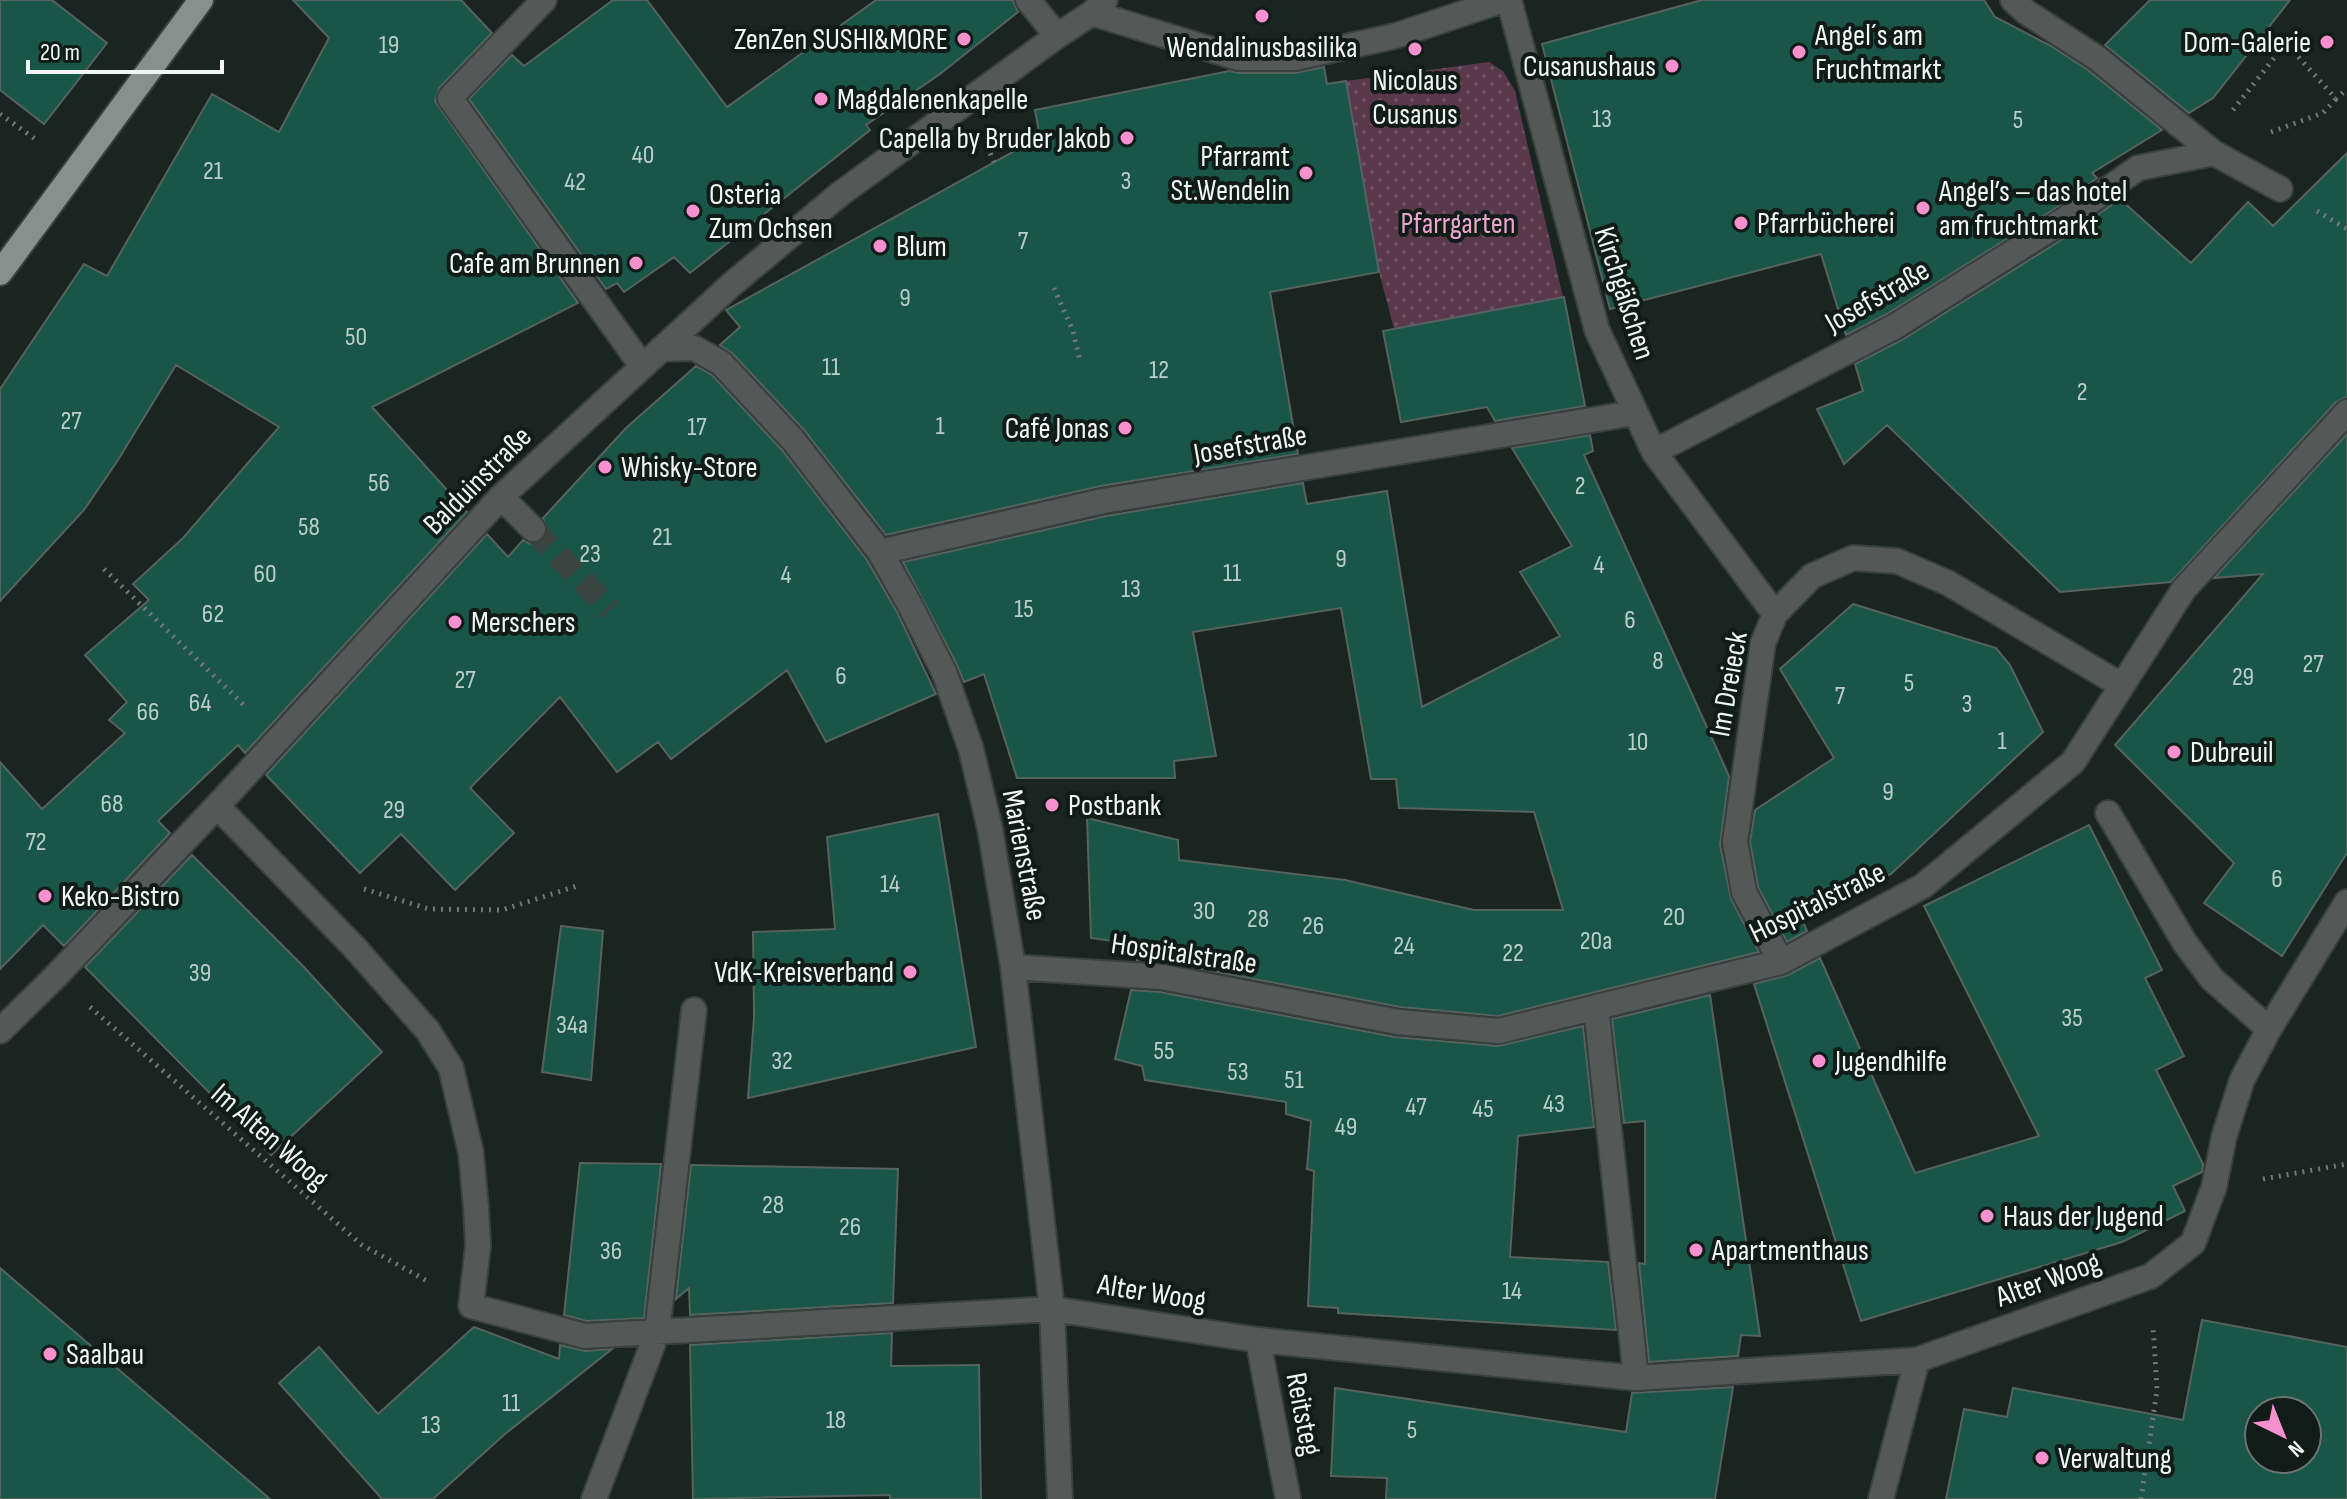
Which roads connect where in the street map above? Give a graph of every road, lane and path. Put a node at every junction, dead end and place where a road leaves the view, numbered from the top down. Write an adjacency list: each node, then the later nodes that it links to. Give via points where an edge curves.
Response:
1 (201, 0): 14 (main road)
2 (544, 0): 18 (street, via 450,98)
3 (1028, 0): 8 (street)
4 (1503, 0): 7 (street, via 1395,36 1295,58 1239,58)
5 (1509, 0): 20 (street, Kirchgäßchen, via 1597,330)
6 (2013, 0): 12 (street, via 2097,58)
7 (1098, 7): 8 (street, Balduinstraße)
8 (1057, 36): 16 (street, Balduinstraße, via 840,194)
9 (2347, 89): 10 (path)
10 (2336, 99): 11 (path); 12 (path, via 2286,43)
11 (2323, 113)
12 (2210, 149): 13 (street); 21 (street, Josefstraße, via 2138,168 1894,327)
13 (2280, 189)
14 (0, 273)
15 (1054, 288): 17 (path)
16 (661, 349): 18 (street, Balduinstraße); 24 (street, Marienstraße, via 694,348 721,363 793,440)
17 (1080, 361)
18 (642, 366): 22 (street, Balduinstraße)
19 (2347, 412): 27 (street, Hospitalstraße, via 2184,589)
20 (1634, 413): 21 (street, Kirchgäßchen); 24 (street, Josefstraße, via 1103,501)
21 (1654, 452): 26 (street, Kirchgäßchen)
22 (501, 497): 23 (street); 28 (street, Balduinstraße)
23 (533, 529)
24 (880, 552): 35 (street, Marienstraße, via 944,672 971,749)
25 (104, 569): 28 (path)
26 (1775, 614): 27 (street, Im Dreieck, via 1812,576 1853,558 1897,561 1948,583); 34 (street, Im Dreieck, via 1763,643 1735,842 1744,892)
27 (2121, 685): 34 (street, Hospitalstraße, via 2073,762 1923,886)
28 (279, 739): 29 (street, Balduinstraße)
29 (217, 806): 36 (street, Balduinstraße); 44 (street, via 355,948 428,1031 451,1068 471,1153 476,1208)
30 (2108, 813): 39 (street, via 2185,943 2212,979)
31 (580, 885): 32 (path, via 502,910 429,909)
32 (357, 887)
33 (2347, 902): 39 (street, Alter Woog)
34 (1781, 962): 37 (street, Hospitalstraße)
35 (1013, 967): 37 (street, Hospitalstraße, via 1162,977 1398,1022 1499,1031); 45 (street, Marienstraße)
36 (56, 976): 40 (street, Balduinstraße); 44 (path, Im Alten Woog, via 362,1245)
37 (1596, 1007): 49 (street)
38 (694, 1010): 46 (street)
39 (2269, 1029): 42 (street, Alter Woog, via 2242,1080)
40 (0, 1031)
41 (2347, 1164): 42 (path)
42 (2214, 1187): 43 (street, Alter Woog, via 2193,1243)
43 (2151, 1276): 48 (street, Alter Woog); 54 (path, via 2157,1390)
44 (471, 1306): 46 (street, Alter Woog, via 585,1336)
45 (1052, 1309): 46 (street, Alter Woog); 47 (street, Alter Woog); 51 (street, Marienstraße)
46 (657, 1333): 50 (street)
47 (1258, 1340): 49 (street, Alter Woog); 52 (street, Reitsteg)
48 (1917, 1360): 49 (street, Alter Woog); 53 (street)
49 (1636, 1378)
50 (594, 1499)
51 (1060, 1499)
52 (1288, 1499)
53 (1881, 1499)
54 (2141, 1499)

